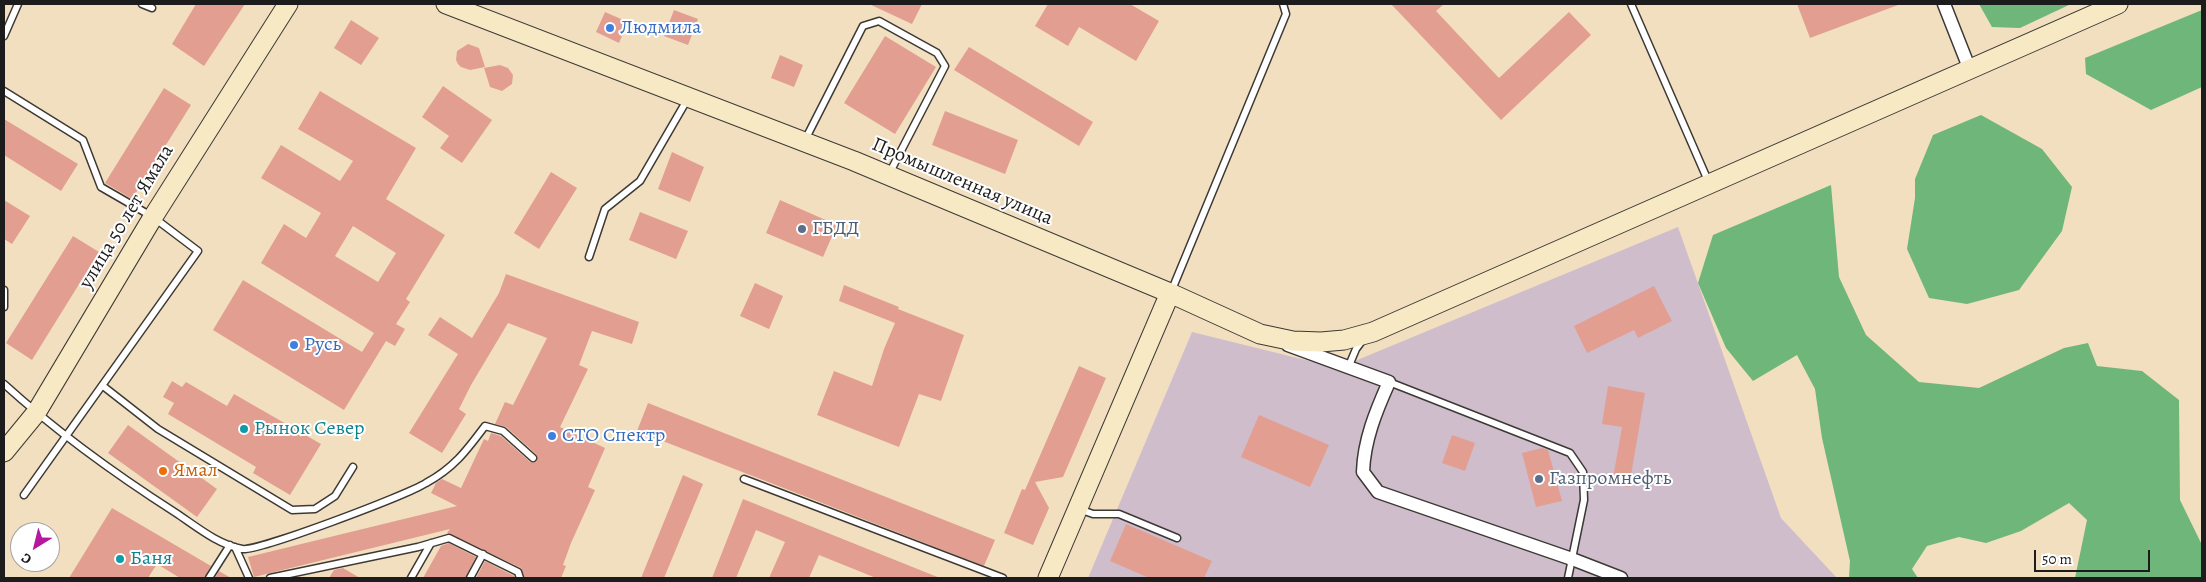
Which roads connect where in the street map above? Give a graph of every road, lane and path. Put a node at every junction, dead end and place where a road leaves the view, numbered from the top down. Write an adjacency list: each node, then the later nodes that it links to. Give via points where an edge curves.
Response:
1 (18, 4): 10 (lane)
2 (142, 4): 9 (lane)
3 (288, 4): 17 (main road, улица 50 лет Ямала)
4 (446, 4): 13 (main road, Промышленная улица)
5 (1282, 4): 20 (lane, via 1286,14)
6 (1631, 4): 16 (lane)
7 (1944, 4): 11 (street)
8 (2118, 4): 11 (main road, Промышленная улица)
9 (152, 8)
10 (4, 36)
11 (1970, 70): 16 (main road, Промышленная улица)
12 (4, 91): 17 (lane, via 83,140 101,187)
13 (688, 97): 14 (main road, Промышленная улица); 18 (lane, via 640,181 605,209)
14 (804, 142): 15 (main road, Промышленная улица); 15 (lane, via 863,26 879,22 937,53 945,66)
15 (889, 175): 20 (main road, Промышленная улица)
16 (1710, 184): 22 (main road, Промышленная улица)
17 (153, 217): 27 (lane, via 198,252); 28 (main road, улица 50 лет Ямала)
18 (589, 256)
19 (4, 290): 21 (lane)
20 (1170, 293): 23 (main road, Промышленная улица); 35 (main road)
21 (4, 307)
22 (1373, 332): 23 (main road, Промышленная улица, via 1321,342 1292,341); 24 (lane, via 1360,342)
23 (1260, 334): 24 (street)
24 (1348, 368): 25 (street)
25 (1389, 382): 40 (lane, via 1570,453 1583,472 1584,500); 40 (street, via 1373,418 1364,454 1363,472 1378,492)
26 (4, 384): 28 (lane)
27 (103, 386): 29 (lane); 32 (lane, via 158,429 292,510 315,509 335,496)
28 (36, 413): 29 (lane); 30 (main road, улица 50 лет Ямала)
29 (66, 438): 34 (lane); 38 (lane, via 146,494 222,543)
30 (4, 452)
31 (533, 458): 38 (lane, via 502,431 486,426 456,463 426,484 283,539 244,550)
32 (353, 467)
33 (744, 479): 48 (lane)
34 (24, 495)
35 (1078, 509): 36 (lane, via 1093,514 1119,514); 49 (main road)
36 (1177, 538)
37 (431, 543): 39 (lane, via 449,538); 41 (lane); 45 (lane)
38 (232, 546): 42 (lane); 43 (lane)
39 (483, 554): 46 (lane); 47 (lane, via 518,572)
40 (1572, 559): 50 (lane); 51 (street)
41 (280, 577): 44 (lane)
42 (209, 578)
43 (250, 578)
44 (270, 578)
45 (411, 578)
46 (470, 578)
47 (520, 578)
48 (1003, 578)
49 (1048, 578)
50 (1568, 578)
51 (1620, 578)

